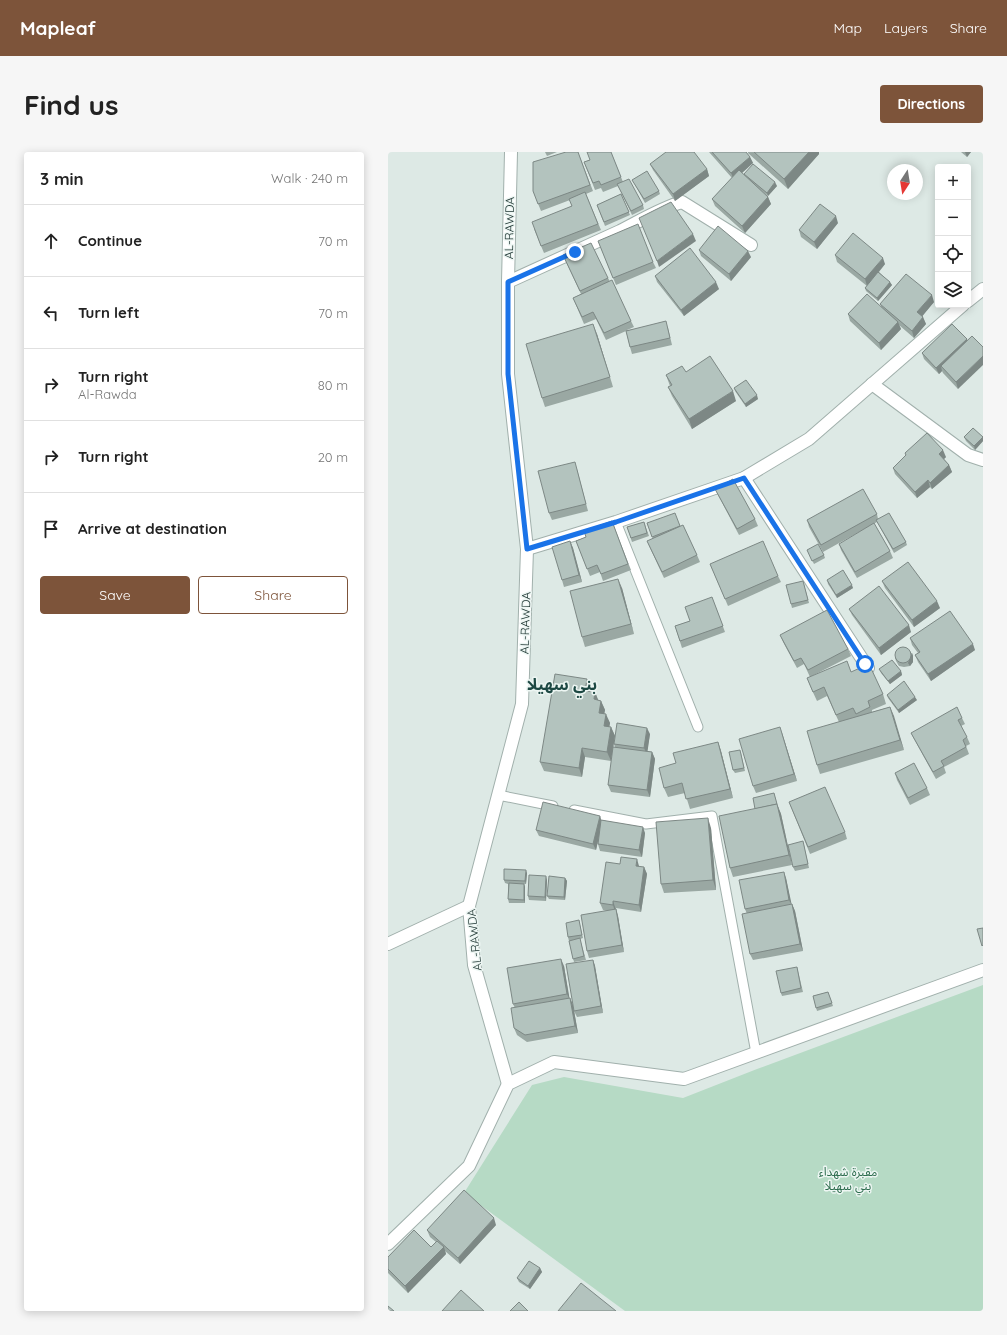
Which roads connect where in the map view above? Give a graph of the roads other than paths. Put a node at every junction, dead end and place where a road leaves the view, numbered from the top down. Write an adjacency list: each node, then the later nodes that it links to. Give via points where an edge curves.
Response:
1 (511, 152): 3 (street, AL-RAWDA)
2 (751, 245): 3 (street, via 682,202 668,206 654,215)
3 (508, 282): 11 (street, AL-RAWDA, via 508,374)
4 (983, 288): 5 (street)
5 (971, 298)
6 (959, 308): 7 (street)
7 (872, 384): 8 (street, via 968,455); 9 (street, via 809,439)
8 (983, 460)
9 (744, 478): 10 (street); 12 (street)
10 (616, 522): 11 (street); 13 (lane)
11 (527, 549): 14 (street, AL-RAWDA, via 522,704)
12 (868, 668)
13 (698, 727)
14 (498, 795): 15 (street, AL-RAWDA); 18 (lane, via 646,824 712,816)
15 (469, 906): 16 (street); 19 (street, AL-RAWDA, via 474,965)
16 (388, 944)
17 (983, 970): 18 (street)
18 (756, 1052): 19 (street, via 684,1079 554,1062)
19 (508, 1084): 20 (street, via 469,1166)
20 (388, 1244)

